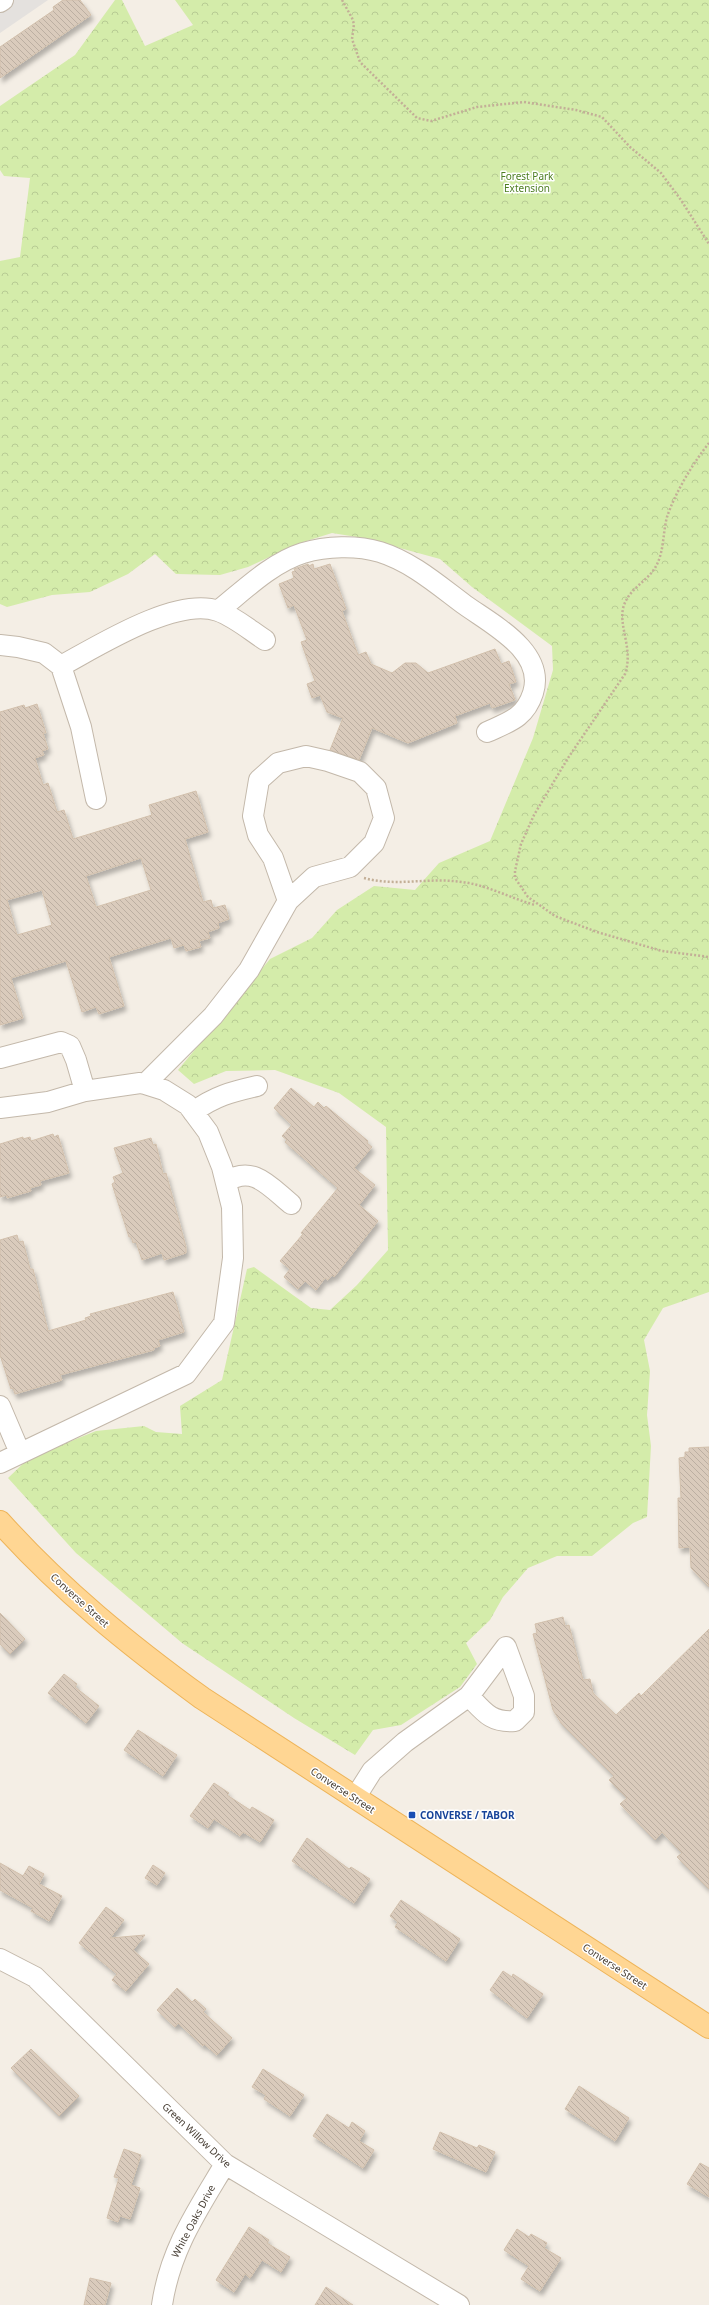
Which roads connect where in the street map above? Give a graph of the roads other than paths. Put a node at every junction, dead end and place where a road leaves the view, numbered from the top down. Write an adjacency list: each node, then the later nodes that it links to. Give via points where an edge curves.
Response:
1 (3, 0): 2 (street)
2 (0, 2)
3 (218, 611): 4 (street); 6 (street, via 195,608 165,614); 7 (street, via 263,574 302,553 338,547 380,552 411,566 508,636 526,653 535,668 536,685 522,715)
4 (265, 640)
5 (0, 645): 6 (street, via 44,653)
6 (61, 666): 8 (street, via 81,727)
7 (487, 732)
8 (96, 799)
9 (288, 901): 9 (street, via 314,877 350,867 374,843 384,818 376,788 360,772 306,756 278,763 259,780 253,816 258,835 273,858); 11 (street, via 249,970 213,1016)
10 (0, 1058): 13 (street, via 61,1042 70,1046)
11 (145, 1084): 13 (street); 15 (street, via 164,1090 188,1105)
12 (257, 1086): 15 (street, via 228,1092 211,1099)
13 (85, 1091): 14 (street, via 48,1102)
14 (0, 1108)
15 (194, 1112): 16 (street, via 208,1132)
16 (226, 1182): 17 (street, via 235,1176 246,1174 260,1178); 19 (street, via 232,1207 233,1258 224,1323 186,1374)
17 (291, 1204)
18 (0, 1406): 19 (street)
19 (20, 1453): 20 (street)
20 (0, 1464)
21 (0, 1522): 23 (main road, Converse Street, via 60,1583 137,1649 202,1698)
22 (469, 1696): 23 (street, via 405,1742 372,1771)
23 (355, 1798): 25 (main road, Converse Street)
24 (0, 1959): 26 (street, Green Willow Drive, via 35,1977)
25 (709, 2027)
26 (225, 2164): 27 (street, White Oaks Drive, via 178,2245 171,2263); 28 (street, Green Willow Drive)
27 (162, 2305)
28 (459, 2305)

